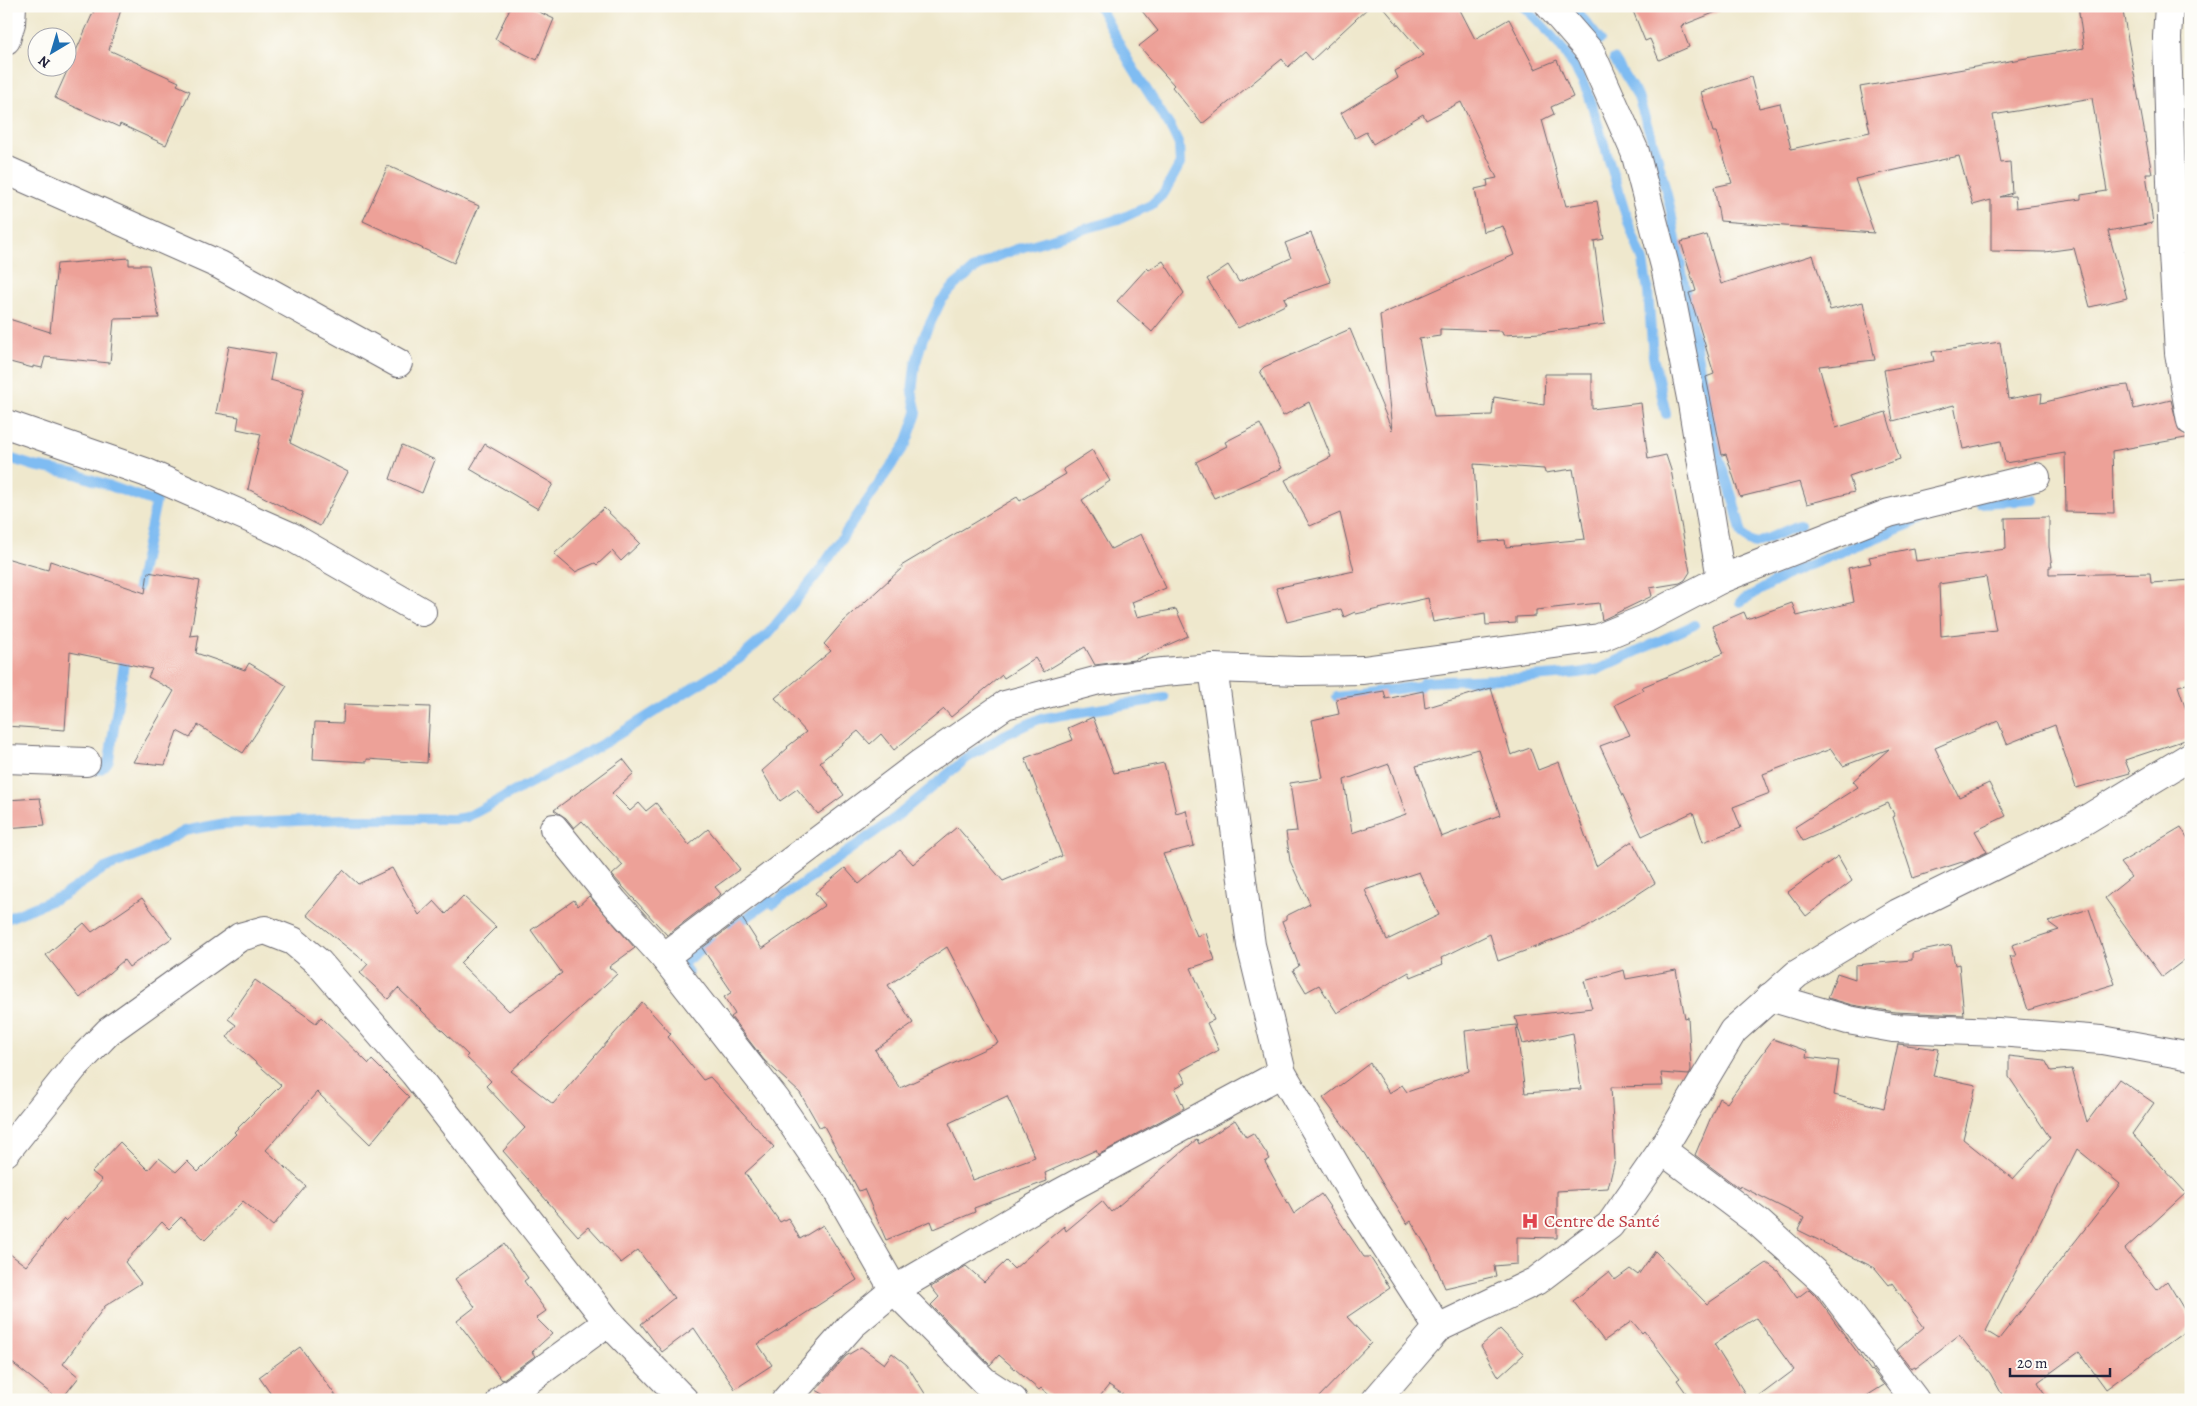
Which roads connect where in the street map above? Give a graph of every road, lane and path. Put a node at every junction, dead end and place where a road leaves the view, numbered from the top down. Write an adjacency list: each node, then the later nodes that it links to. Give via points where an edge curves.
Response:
1 (12, 6): 4 (street)
2 (1550, 6): 10 (street, via 1591,53 1635,152 1667,275)
3 (2169, 6): 7 (street, via 2173,254 2179,353)
4 (6, 40)
5 (6, 170): 6 (street, via 220,265)
6 (398, 363)
7 (2191, 421)
8 (6, 424): 11 (street, via 145,472 290,536)
9 (2036, 477): 10 (street, via 1890,513)
10 (1721, 579): 12 (street, via 1645,619 1599,638 1363,670)
11 (422, 612)
12 (1213, 668): 17 (street, via 1099,680 1005,705 920,763); 20 (street, via 1251,945)
13 (2191, 756): 18 (street, via 2077,825 1898,913 1797,974)
14 (6, 760): 15 (street)
15 (86, 762)
16 (554, 828): 17 (street)
17 (664, 957): 23 (street, via 776,1100 834,1185)
18 (1770, 997): 19 (street, via 1848,1020 1893,1028 2102,1040); 21 (street, via 1734,1031)
19 (2191, 1056)
20 (1282, 1073): 23 (street, via 1060,1193); 25 (street, via 1360,1207)
21 (1662, 1150): 25 (street, via 1610,1225 1536,1280); 31 (street, via 1758,1223 1828,1285)
22 (6, 1152): 24 (street, via 74,1067 109,1031 240,937 265,930 294,941 326,970 420,1080)
23 (894, 1290): 28 (street, via 852,1324); 29 (street, via 984,1381)
24 (608, 1322): 26 (street); 27 (street)
25 (1438, 1328): 30 (street)
26 (500, 1400)
27 (684, 1400)
28 (786, 1400)
29 (1013, 1400)
30 (1376, 1400)
31 (1915, 1400)

